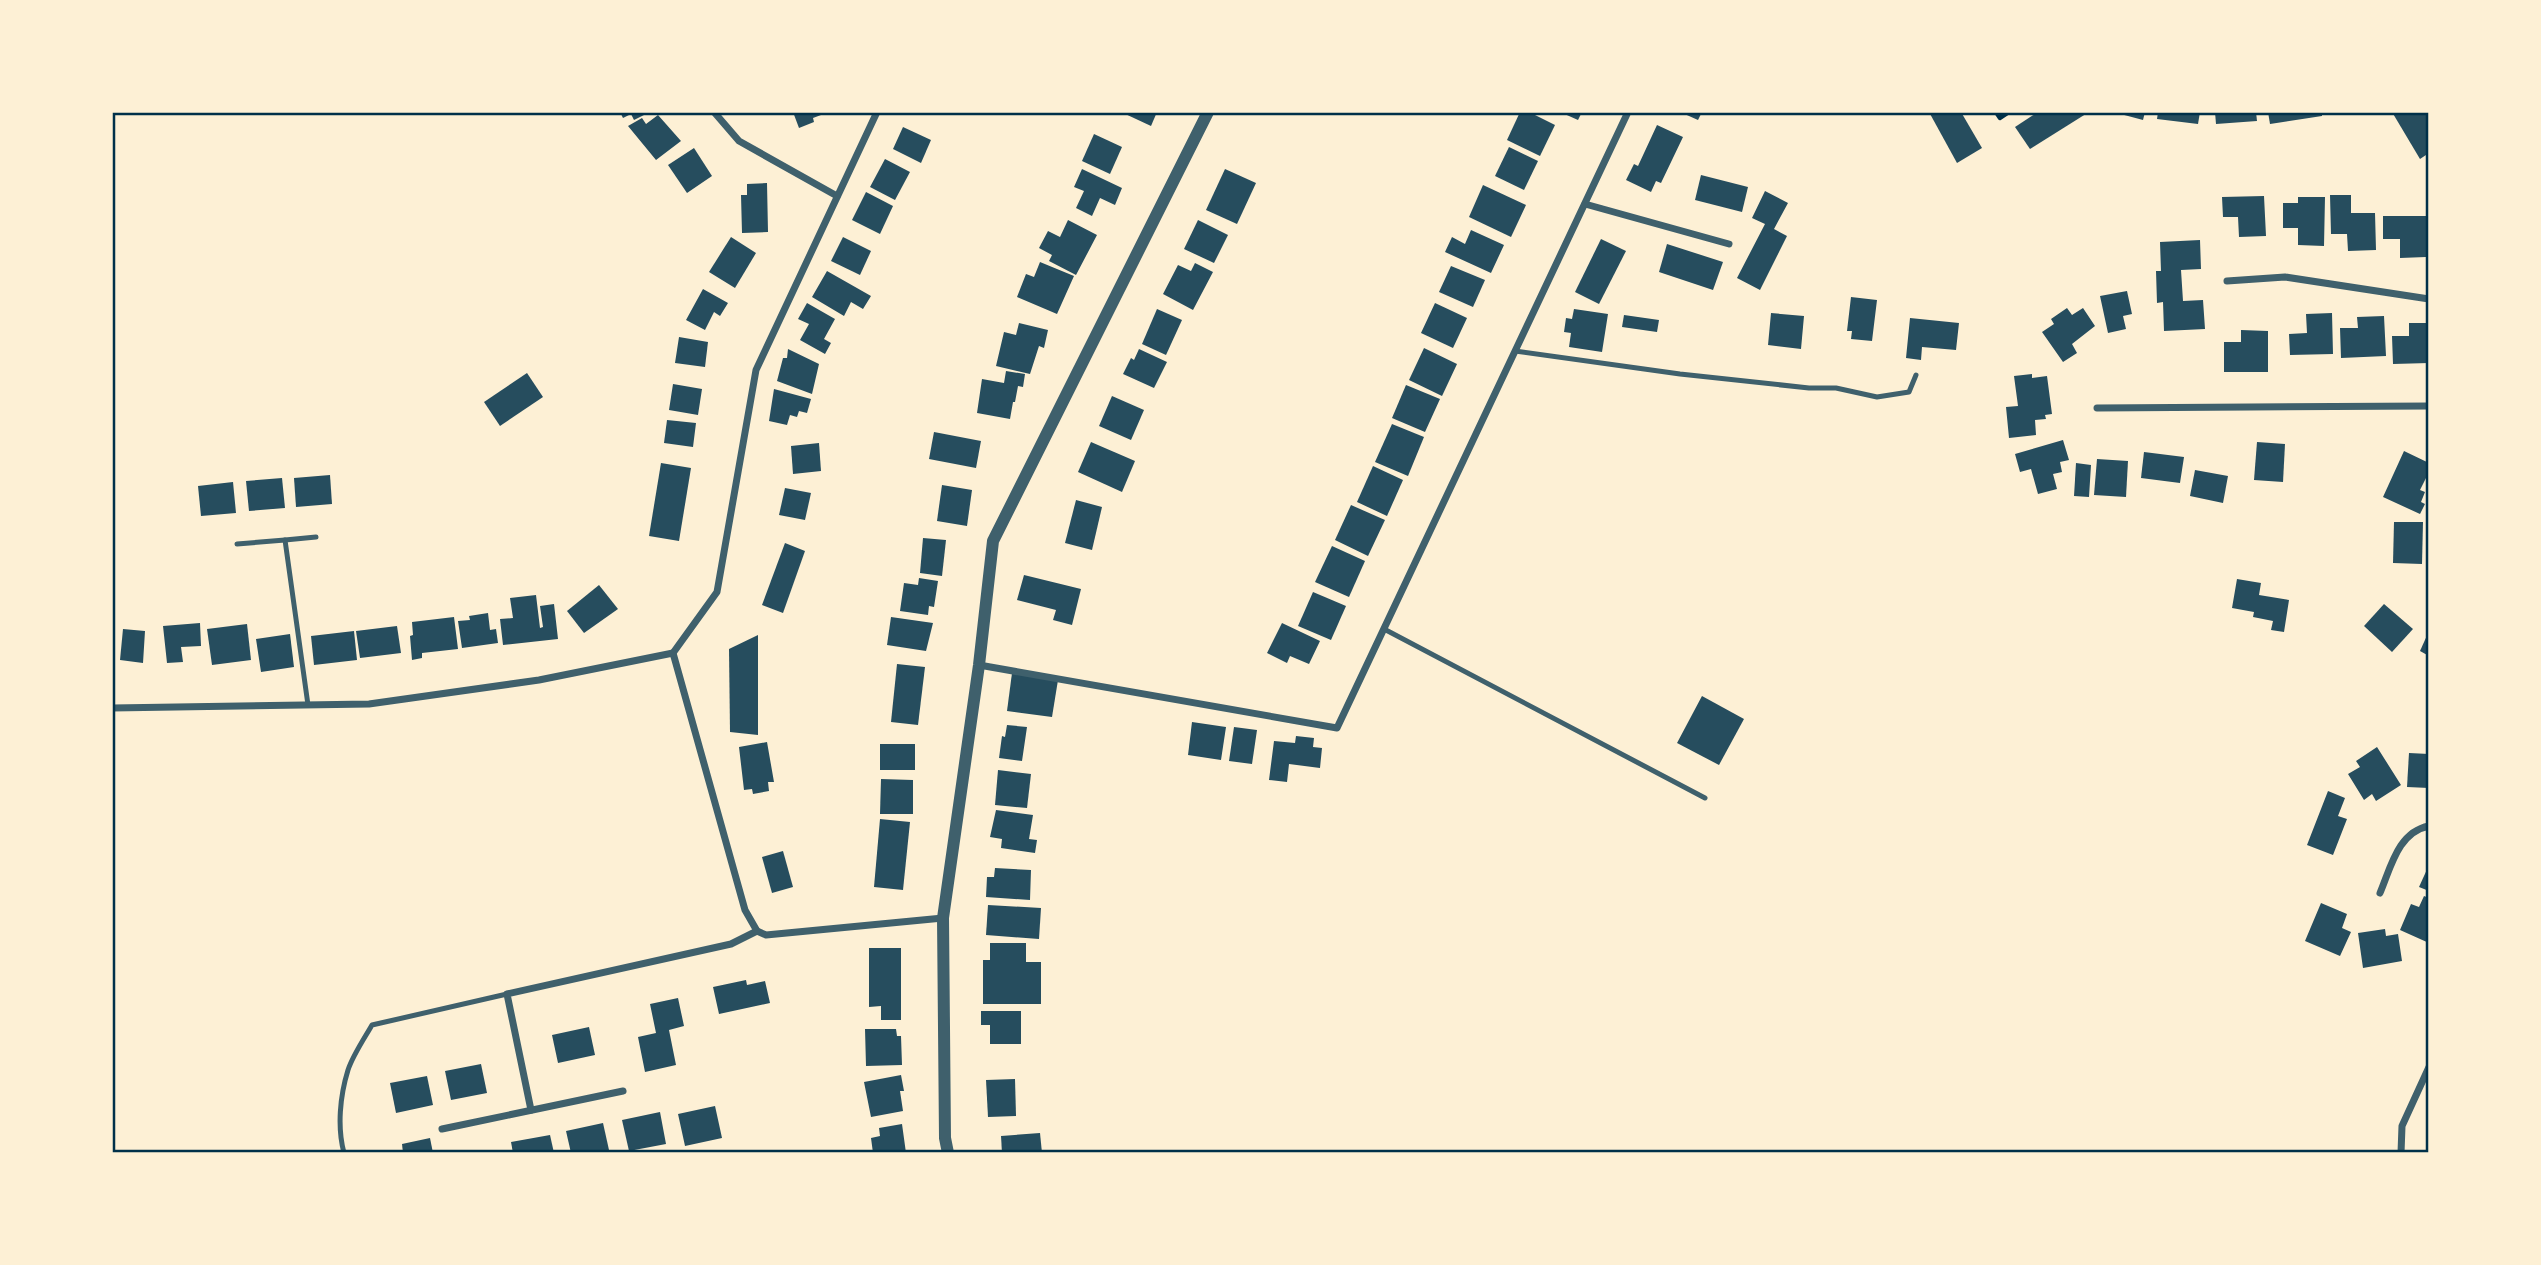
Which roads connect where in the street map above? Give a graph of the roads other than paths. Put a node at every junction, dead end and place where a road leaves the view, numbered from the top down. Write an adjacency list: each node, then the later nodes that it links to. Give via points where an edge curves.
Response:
1 (714, 112): 5 (street, via 739,141)
2 (877, 112): 5 (street)
3 (1208, 112): 19 (street, via 993,541)
4 (1628, 112): 6 (street)
5 (837, 196): 18 (street, via 756,370 717,592)
6 (1585, 204): 7 (street); 10 (street)
7 (1729, 244)
8 (2227, 281): 9 (street, via 2285,277)
9 (2429, 299)
10 (1515, 351): 11 (lane, via 1680,374 1836,388 1877,397 1909,393); 17 (street)
11 (1916, 375)
12 (2429, 406): 13 (street)
13 (2097, 408)
14 (316, 537): 15 (lane)
15 (285, 540): 16 (lane); 20 (lane)
16 (237, 544)
17 (1384, 629): 19 (street, via 1337,728); 22 (lane)
18 (673, 653): 20 (street, via 538,680 369,704); 26 (street, via 745,910)
19 (979, 665): 25 (street)
20 (308, 705): 21 (street)
21 (112, 708)
22 (1704, 798)
23 (2429, 826): 24 (street, via 2416,828 2399,846)
24 (2380, 893)
25 (943, 918): 26 (street, via 766,934); 33 (street)
26 (757, 931): 27 (street, via 731,944)
27 (507, 994): 30 (street); 32 (lane, via 372,1025 348,1068 343,1091)
28 (2429, 1067): 34 (street, via 2402,1126)
29 (623, 1091): 30 (street)
30 (531, 1110): 31 (street)
31 (442, 1129)
32 (344, 1153)
33 (948, 1153)
34 (2401, 1153)

